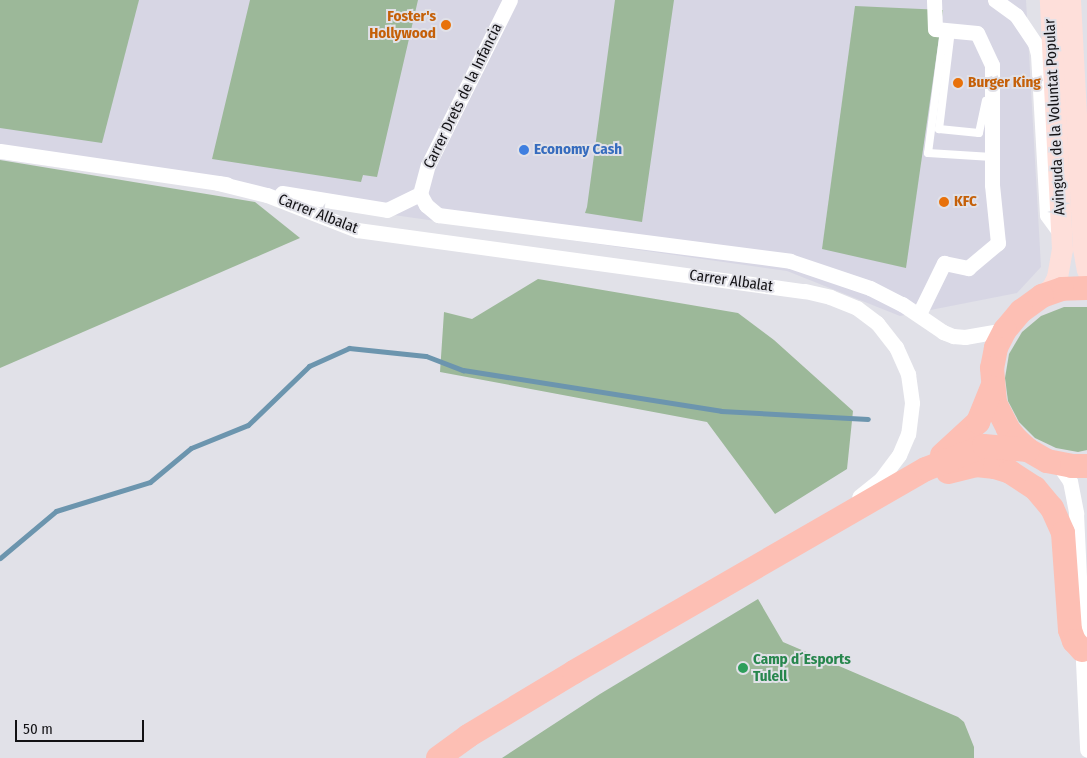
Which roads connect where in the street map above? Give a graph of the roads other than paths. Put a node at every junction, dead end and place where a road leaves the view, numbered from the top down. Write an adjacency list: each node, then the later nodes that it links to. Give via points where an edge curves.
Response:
1 (510, 0): 13 (street, Carrer Drets de la Infancia, via 428,165)
2 (934, 0): 6 (street, via 934,29)
3 (995, 0): 14 (street, Avinguda de la Voluntat Popular, via 1016,15 1035,43 1048,215)
4 (1050, 0): 14 (main road, Avinguda de la Voluntat Popular)
5 (1070, 0): 8 (main road, Avinguda de la Voluntat Popular)
6 (947, 30): 7 (street, via 977,33 992,65); 7 (lane, via 939,129 979,133 988,87); 10 (lane, via 928,153)
7 (992, 84): 10 (street)
8 (1081, 123): 11 (main road, Avinguda de la Voluntat Popular)
9 (0, 151): 12 (street, Carrer Albalat)
10 (992, 157): 18 (street, via 998,243 968,268 944,263)
11 (1084, 181): 15 (main road, Avinguda de la Voluntat Popular, via 1083,248)
12 (218, 183): 13 (street, Carrer Albalat, via 387,210); 26 (street, Carrer Albalat, via 267,195 357,230 805,291 843,301 877,323 902,358 911,390 910,422 899,455 871,488)
13 (420, 194): 18 (street, Carrer Albalat, via 438,215 790,261 870,288)
14 (1061, 234): 17 (main road, Avinguda de la Voluntat Popular, via 1058,277)
15 (1087, 270)
16 (1087, 288): 17 (main road)
17 (1042, 296): 19 (main road, via 1021,311)
18 (919, 314): 19 (street, Carrer Albalat, via 953,336)
19 (1004, 330): 20 (main road, via 993,362)
20 (992, 388): 21 (main road, via 995,403 1008,429); 24 (main road, via 978,422)
21 (1028, 450): 22 (main road); 24 (main road, via 984,446)
22 (1058, 464): 23 (main road); 27 (street, via 1070,481 1074,494)
23 (1087, 466)
24 (926, 469): 25 (main road)
25 (799, 542): 26 (main road); 27 (main road, via 874,512 956,468 976,465 1010,472 1035,488 1052,508 1058,521 1064,544 1070,630)
26 (718, 588): 29 (main road, via 476,731)
27 (1082, 650): 28 (street)
28 (1087, 750)
29 (438, 758)

